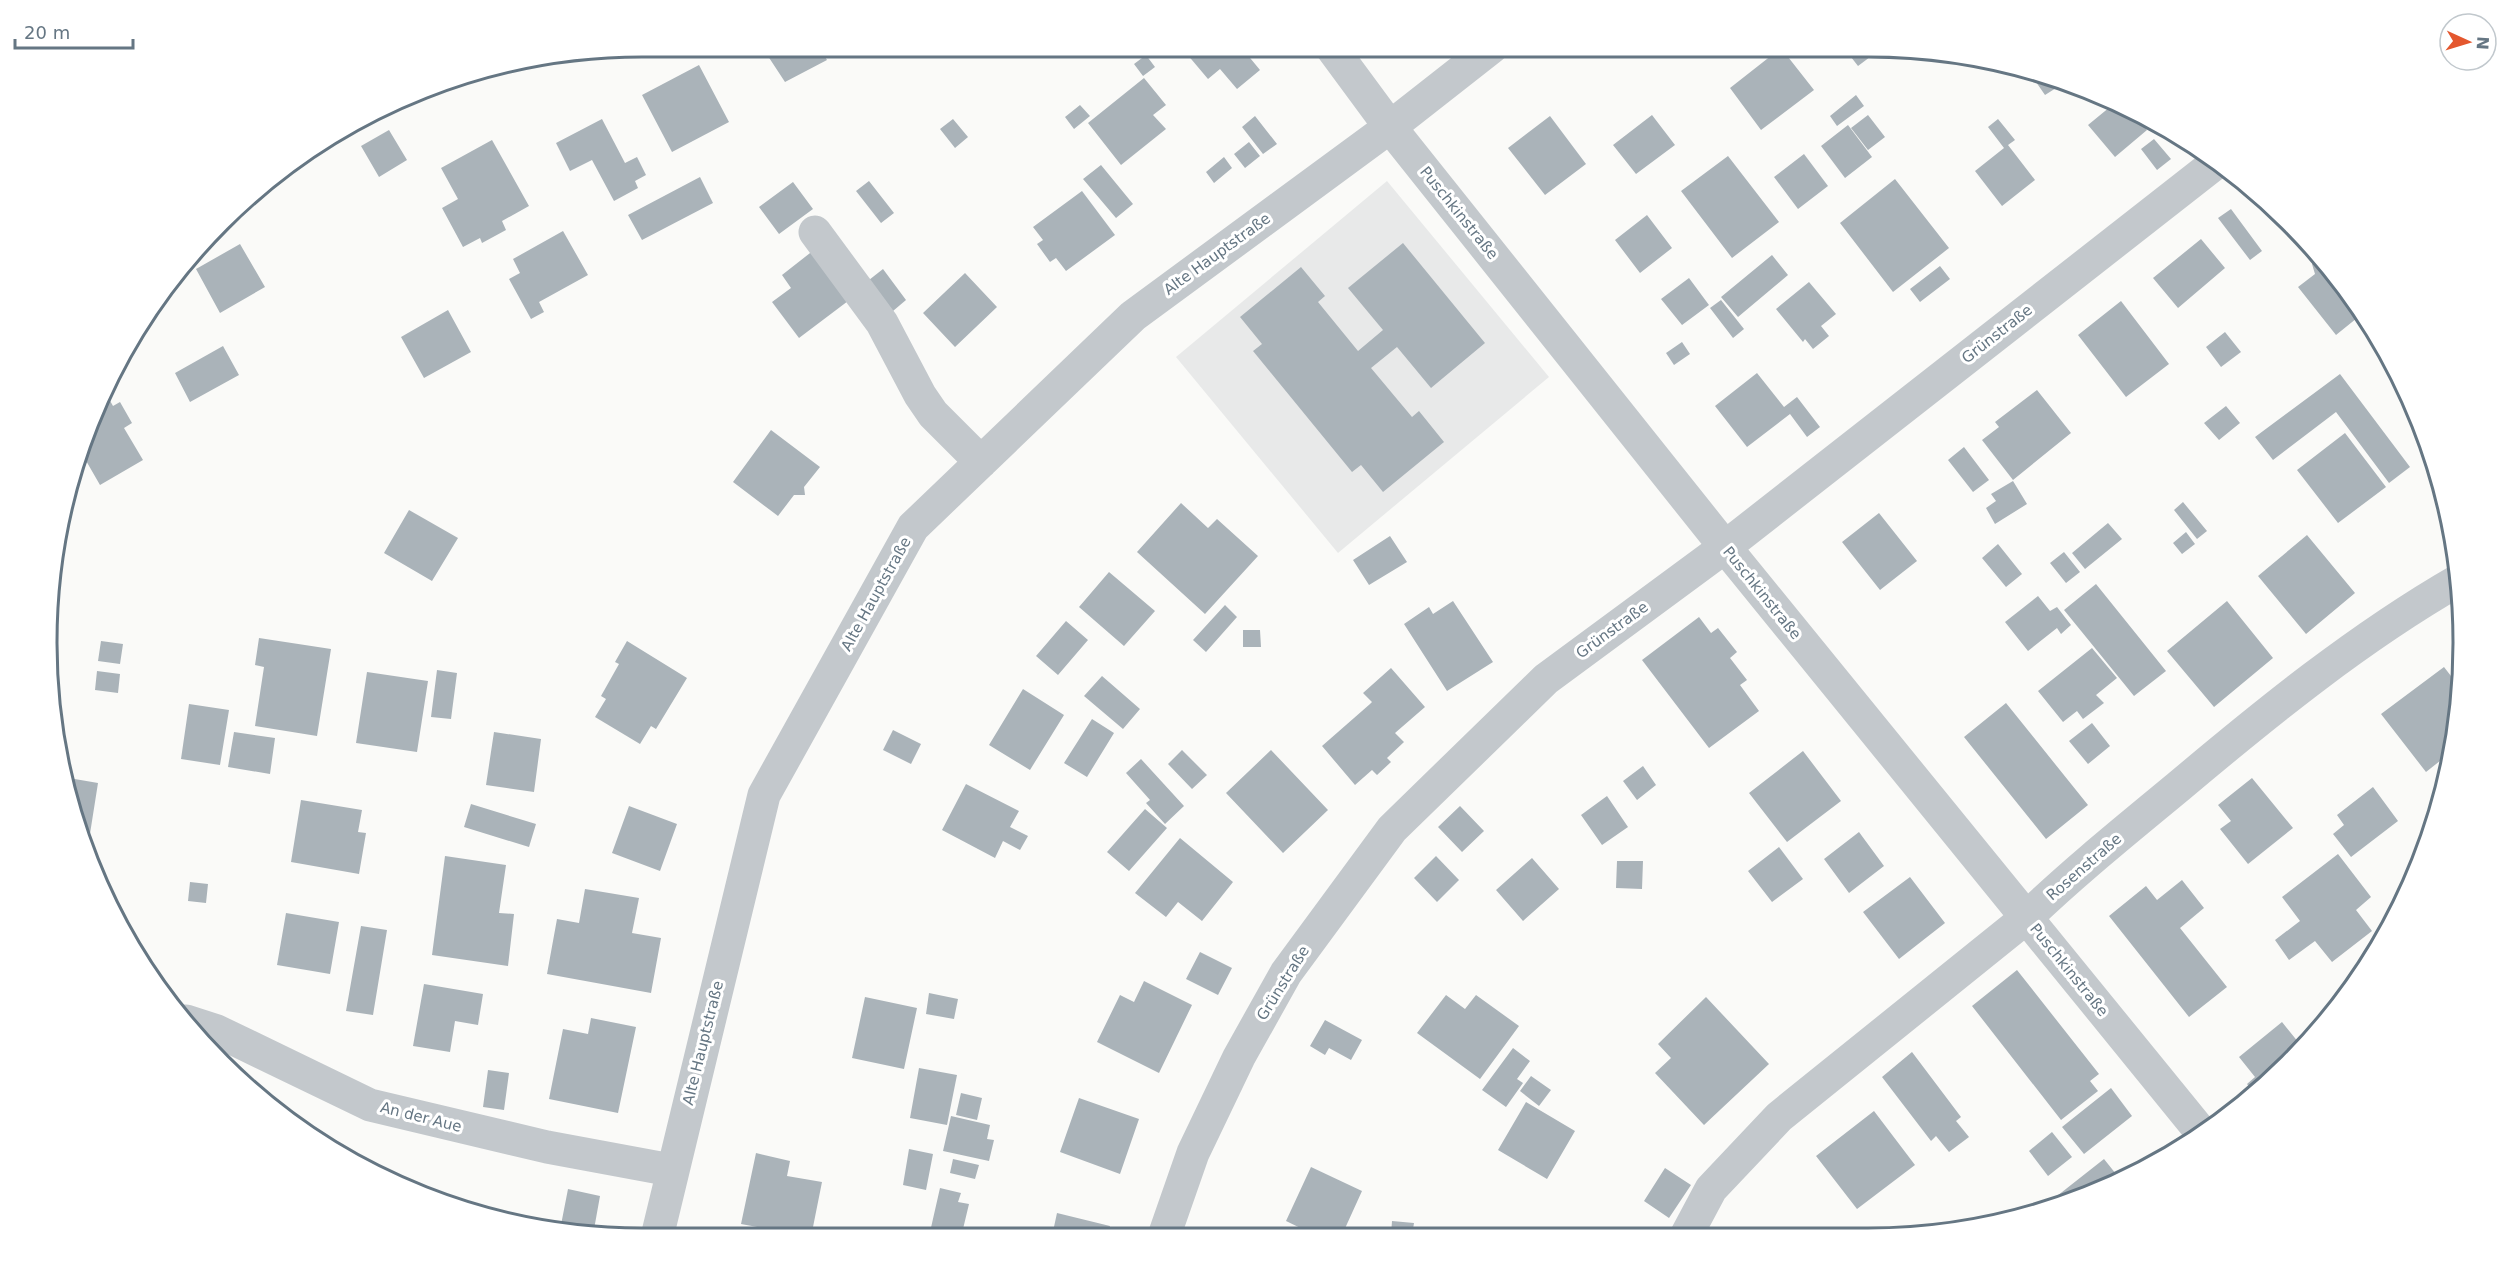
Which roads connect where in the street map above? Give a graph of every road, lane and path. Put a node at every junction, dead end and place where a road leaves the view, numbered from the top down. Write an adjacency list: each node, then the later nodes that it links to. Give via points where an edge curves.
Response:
1 (1338, 57): 3 (street, Puschkinstraße)
2 (1479, 57): 3 (street, Alte Hauptstraße)
3 (1390, 127): 6 (street, Alte Hauptstraße, via 1133,316); 7 (street, Puschkinstraße)
4 (2210, 168): 7 (street, Grünstraße)
5 (815, 232): 6 (street, via 882,323 933,414)
6 (981, 462): 12 (street, Alte Hauptstraße, via 913,527 764,795)
7 (1725, 547): 9 (street, Puschkinstraße); 14 (street, Grünstraße, via 1546,678 1392,829 1286,973 1239,1057 1193,1153)
8 (2450, 585): 9 (street, Rosenstraße, via 2405,611 2244,732)
9 (2026, 918): 11 (street, Puschkinstraße); 15 (street, Rosenstraße, via 1779,1117 1711,1189)
10 (199, 1025): 12 (street, An der Aue, via 370,1105 547,1147)
11 (2197, 1127)
12 (671, 1170): 13 (street, Alte Hauptstraße)
13 (659, 1228)
14 (1167, 1228)
15 (1690, 1228)

